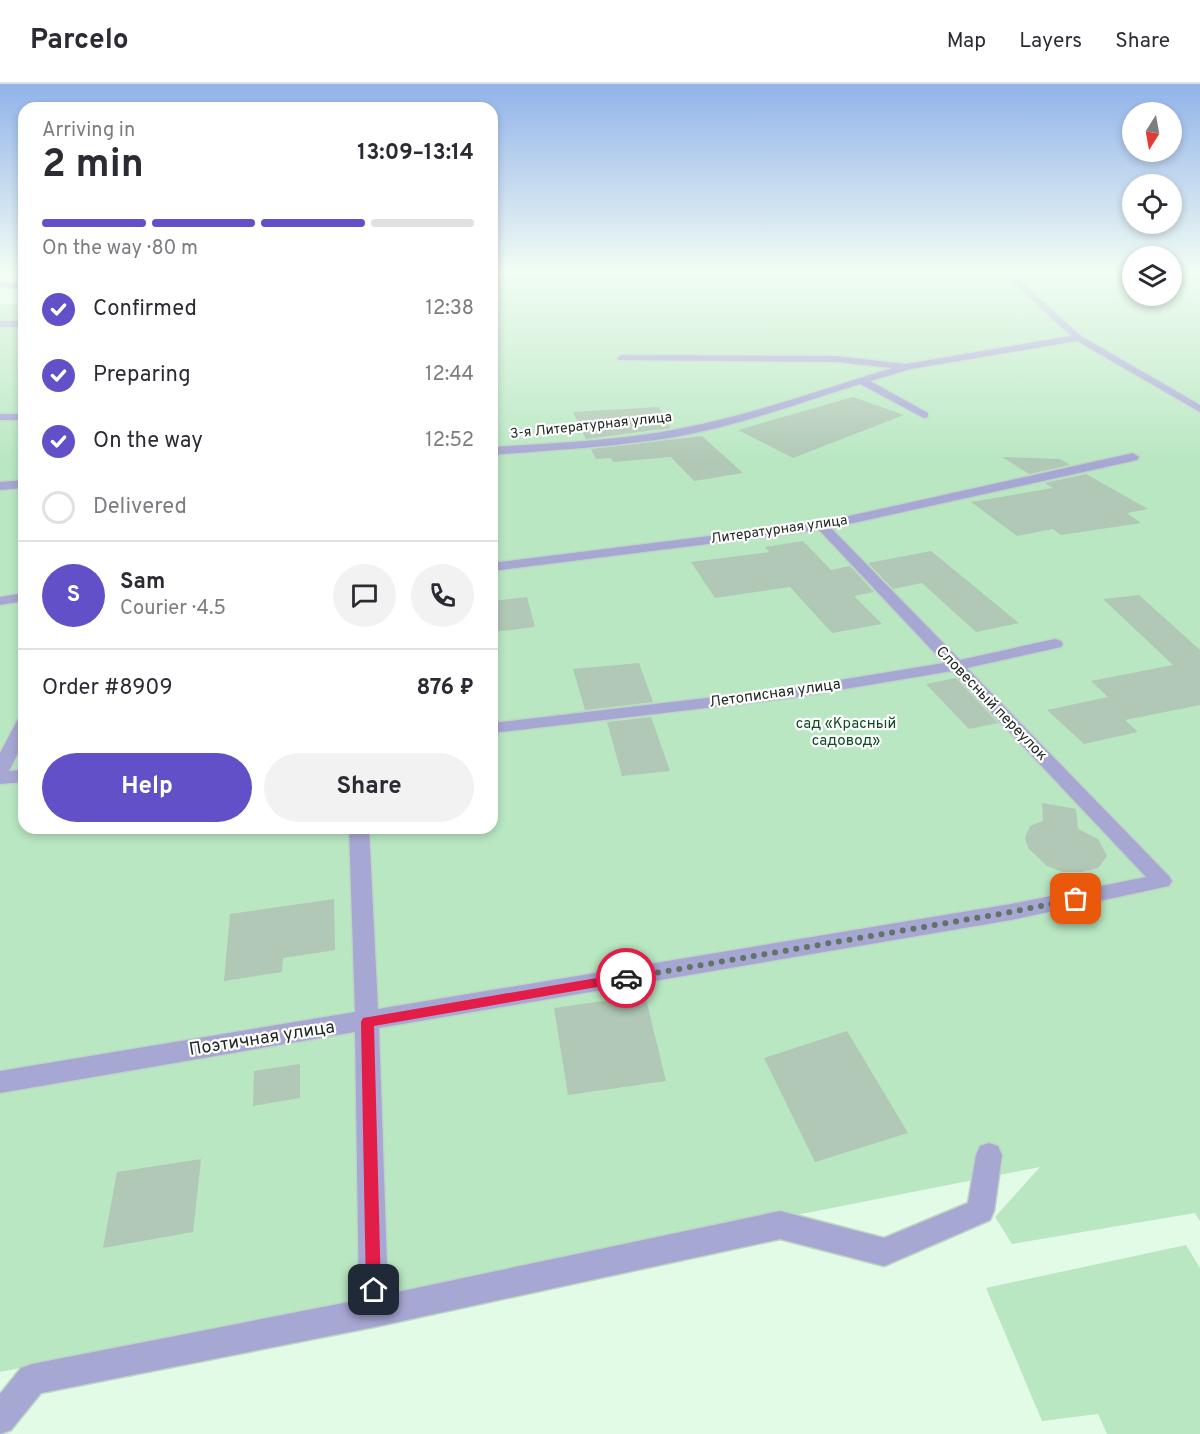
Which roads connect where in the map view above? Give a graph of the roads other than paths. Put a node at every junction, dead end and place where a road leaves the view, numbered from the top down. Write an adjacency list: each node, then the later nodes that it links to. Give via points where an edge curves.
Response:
1 (1075, 335): 2 (street)
2 (1078, 338): 4 (street, 3-я Литературная улица); 6 (street)
3 (622, 358): 4 (street, via 836,359)
4 (909, 366): 5 (street, 3-я Литературная улица)
5 (862, 381): 7 (street); 10 (street, 3-я Литературная улица, via 677,433)
6 (1200, 409)
7 (924, 415)
8 (0, 417): 9 (street)
9 (18, 417)
10 (498, 451)
11 (1133, 457): 14 (street, Литературная улица)
12 (18, 484): 13 (street)
13 (0, 486)
14 (822, 526): 15 (street, Литературная улица); 19 (street, Словесный переулок)
15 (498, 566)
16 (18, 598): 17 (street)
17 (0, 601)
18 (1055, 644): 19 (street, Летописная улица)
19 (954, 666): 20 (street, Летописная улица, via 791,693); 26 (street, Словесный переулок)
20 (498, 727)
21 (18, 735): 22 (street)
22 (0, 771)
23 (18, 776): 24 (street)
24 (0, 778)
25 (359, 834): 27 (street)
26 (1162, 881): 27 (street, Поэтичная улица, via 999,914)
27 (367, 1022): 28 (street, Поэтичная улица); 30 (street)
28 (0, 1082)
29 (989, 1155): 30 (street, via 980,1211 884,1252 780,1225)
30 (374, 1312): 31 (street, via 32,1379)
31 (0, 1419)

